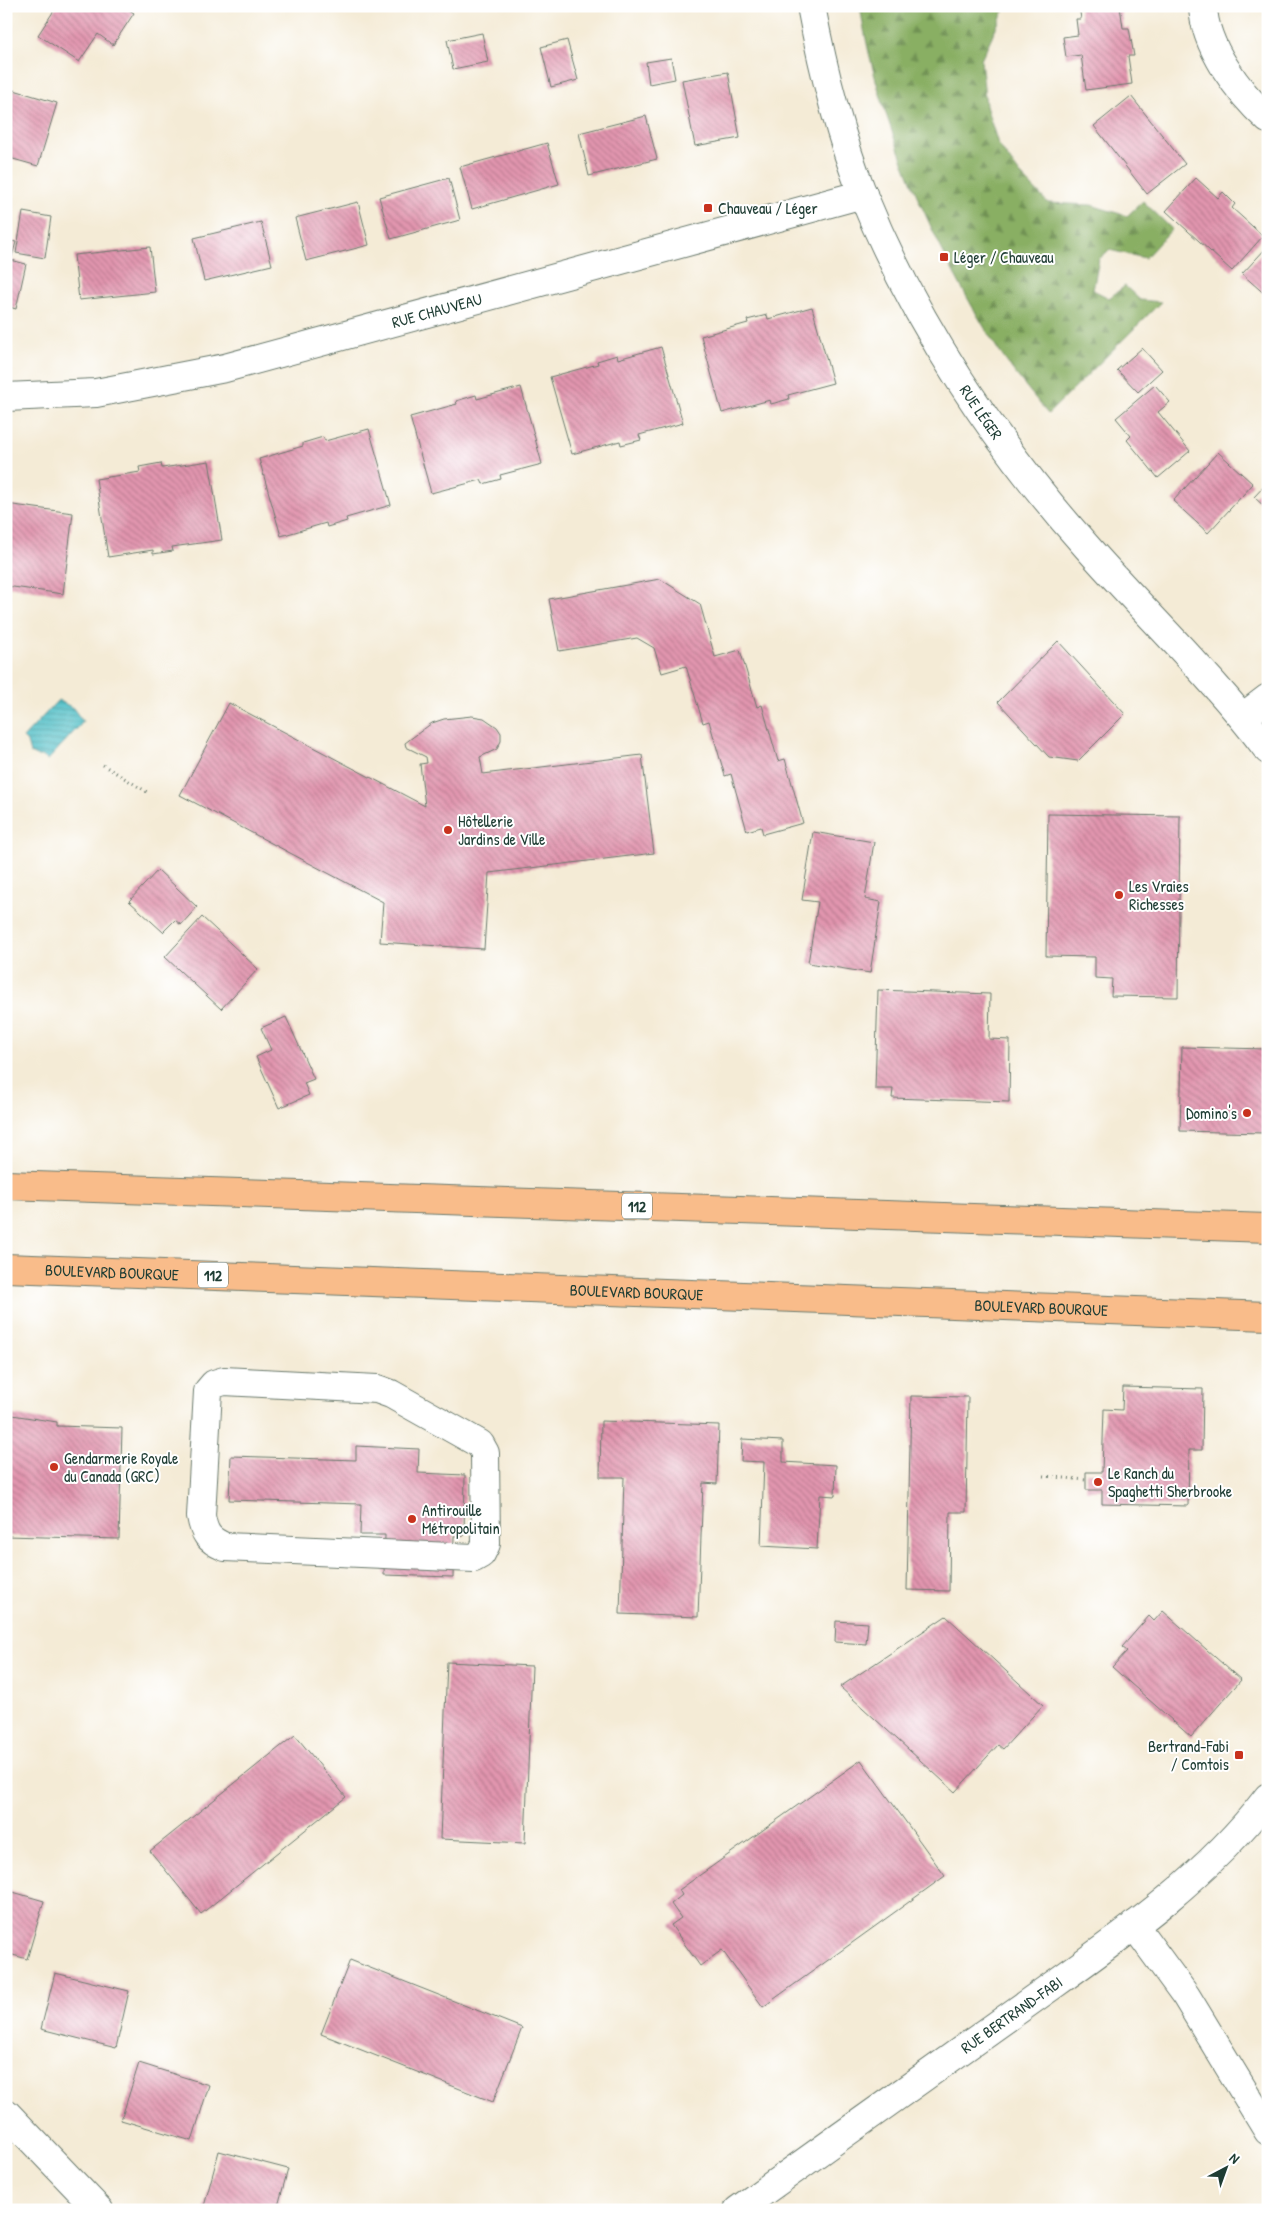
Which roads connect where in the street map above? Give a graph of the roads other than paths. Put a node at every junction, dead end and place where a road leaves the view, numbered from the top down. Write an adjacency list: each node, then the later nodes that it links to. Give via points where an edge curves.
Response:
1 (811, 6): 4 (street, RUE LÉGER, via 836,114)
2 (1203, 6): 3 (street, via 1212,42 1229,74)
3 (1268, 119)
4 (863, 194): 5 (street, RUE CHAUVEAU, via 225,368 96,393); 7 (street, RUE LÉGER, via 915,304 995,431 1032,482)
5 (6, 397)
6 (1268, 698): 7 (street)
7 (1243, 717): 8 (street, RUE LÉGER)
8 (1268, 750)
9 (6, 1185): 10 (main road, 112)
10 (1268, 1228)
11 (6, 1268): 12 (main road, BOULEVARD BOURQUE / 112)
12 (1268, 1316)
13 (470, 1438): 13 (street, via 377,1389 231,1381 214,1384 208,1392 203,1531 212,1542 225,1547 474,1558 481,1554 486,1544 485,1453 480,1444)
14 (1268, 1797): 15 (street, RUE BERTRAND-FABI, via 1219,1853 1177,1892)
15 (1134, 1925): 17 (street, via 1186,1996); 19 (street, RUE BERTRAND-FABI)
16 (10, 2125): 18 (street)
17 (1268, 2131)
18 (99, 2210)
19 (738, 2210)

